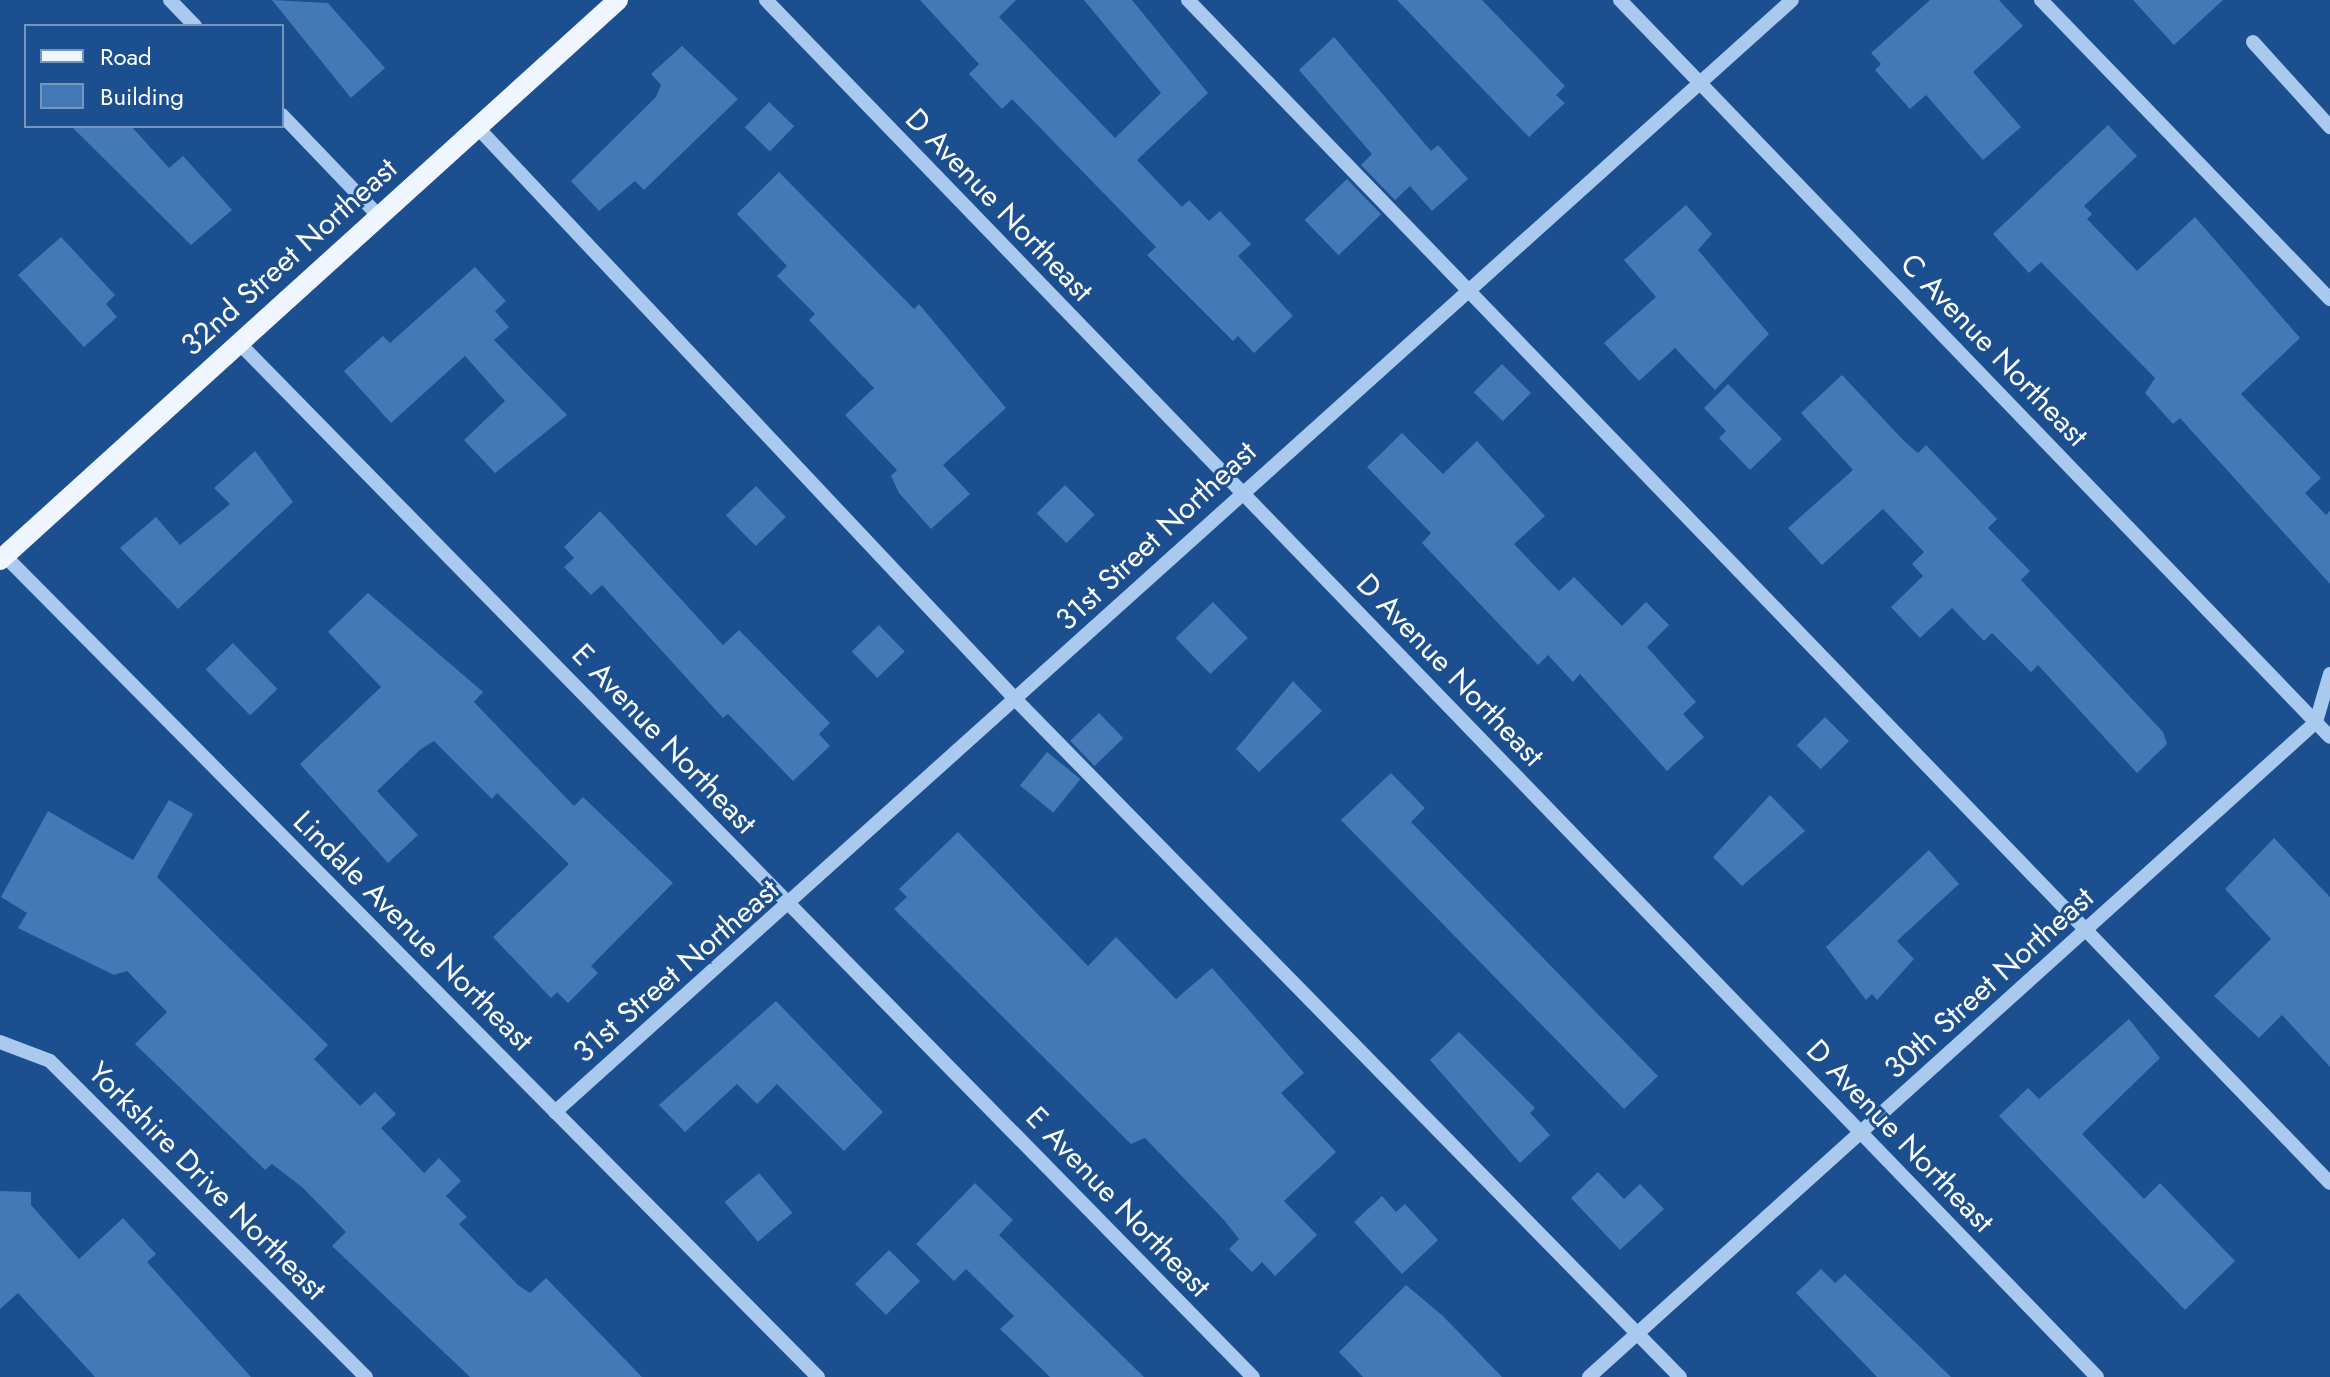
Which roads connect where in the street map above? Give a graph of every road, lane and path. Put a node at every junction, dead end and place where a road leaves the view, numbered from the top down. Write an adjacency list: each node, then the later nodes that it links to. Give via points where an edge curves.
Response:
1 (170, 0): 8 (street)
2 (618, 0): 13 (main road, 32nd Street Northeast)
3 (766, 0): 18 (street, D Avenue Northeast)
4 (1188, 0): 15 (street)
5 (1620, 0): 10 (street, C Avenue Northeast)
6 (1792, 0): 10 (street, 31st Street Northeast)
7 (2041, 0): 16 (street)
8 (193, 24)
9 (2253, 42): 12 (street)
10 (1698, 81): 15 (street, 31st Street Northeast); 22 (street, C Avenue Northeast)
11 (284, 117): 14 (street)
12 (2330, 127)
13 (478, 128): 14 (main road, 32nd Street Northeast); 21 (street)
14 (379, 216): 17 (main road, 32nd Street Northeast)
15 (1468, 285): 18 (street, 31st Street Northeast); 25 (street)
16 (2330, 299)
17 (239, 343): 19 (main road, 32nd Street Northeast); 24 (street, E Avenue Northeast)
18 (1241, 491): 21 (street, 31st Street Northeast); 28 (street, D Avenue Northeast)
19 (2, 558): 27 (street, Lindale Avenue Northeast)
20 (2330, 674): 22 (street)
21 (1017, 701): 24 (street, 31st Street Northeast); 30 (street)
22 (2316, 722): 23 (street, C Avenue Northeast); 25 (street, 30th Street Northeast)
23 (2330, 737)
24 (790, 906): 27 (street, 31st Street Northeast); 33 (street, E Avenue Northeast)
25 (2087, 931): 28 (street, 30th Street Northeast); 29 (street)
26 (0, 1042): 31 (street, Yorkshire Drive Northeast, via 50,1061)
27 (555, 1112): 32 (street, Lindale Avenue Northeast)
28 (1861, 1133): 30 (street, 30th Street Northeast); 36 (street, D Avenue Northeast)
29 (2330, 1183)
30 (1638, 1333): 34 (street, 30th Street Northeast); 35 (street)
31 (366, 1377)
32 (818, 1377)
33 (1253, 1377)
34 (1589, 1377)
35 (1680, 1377)
36 (2097, 1377)

